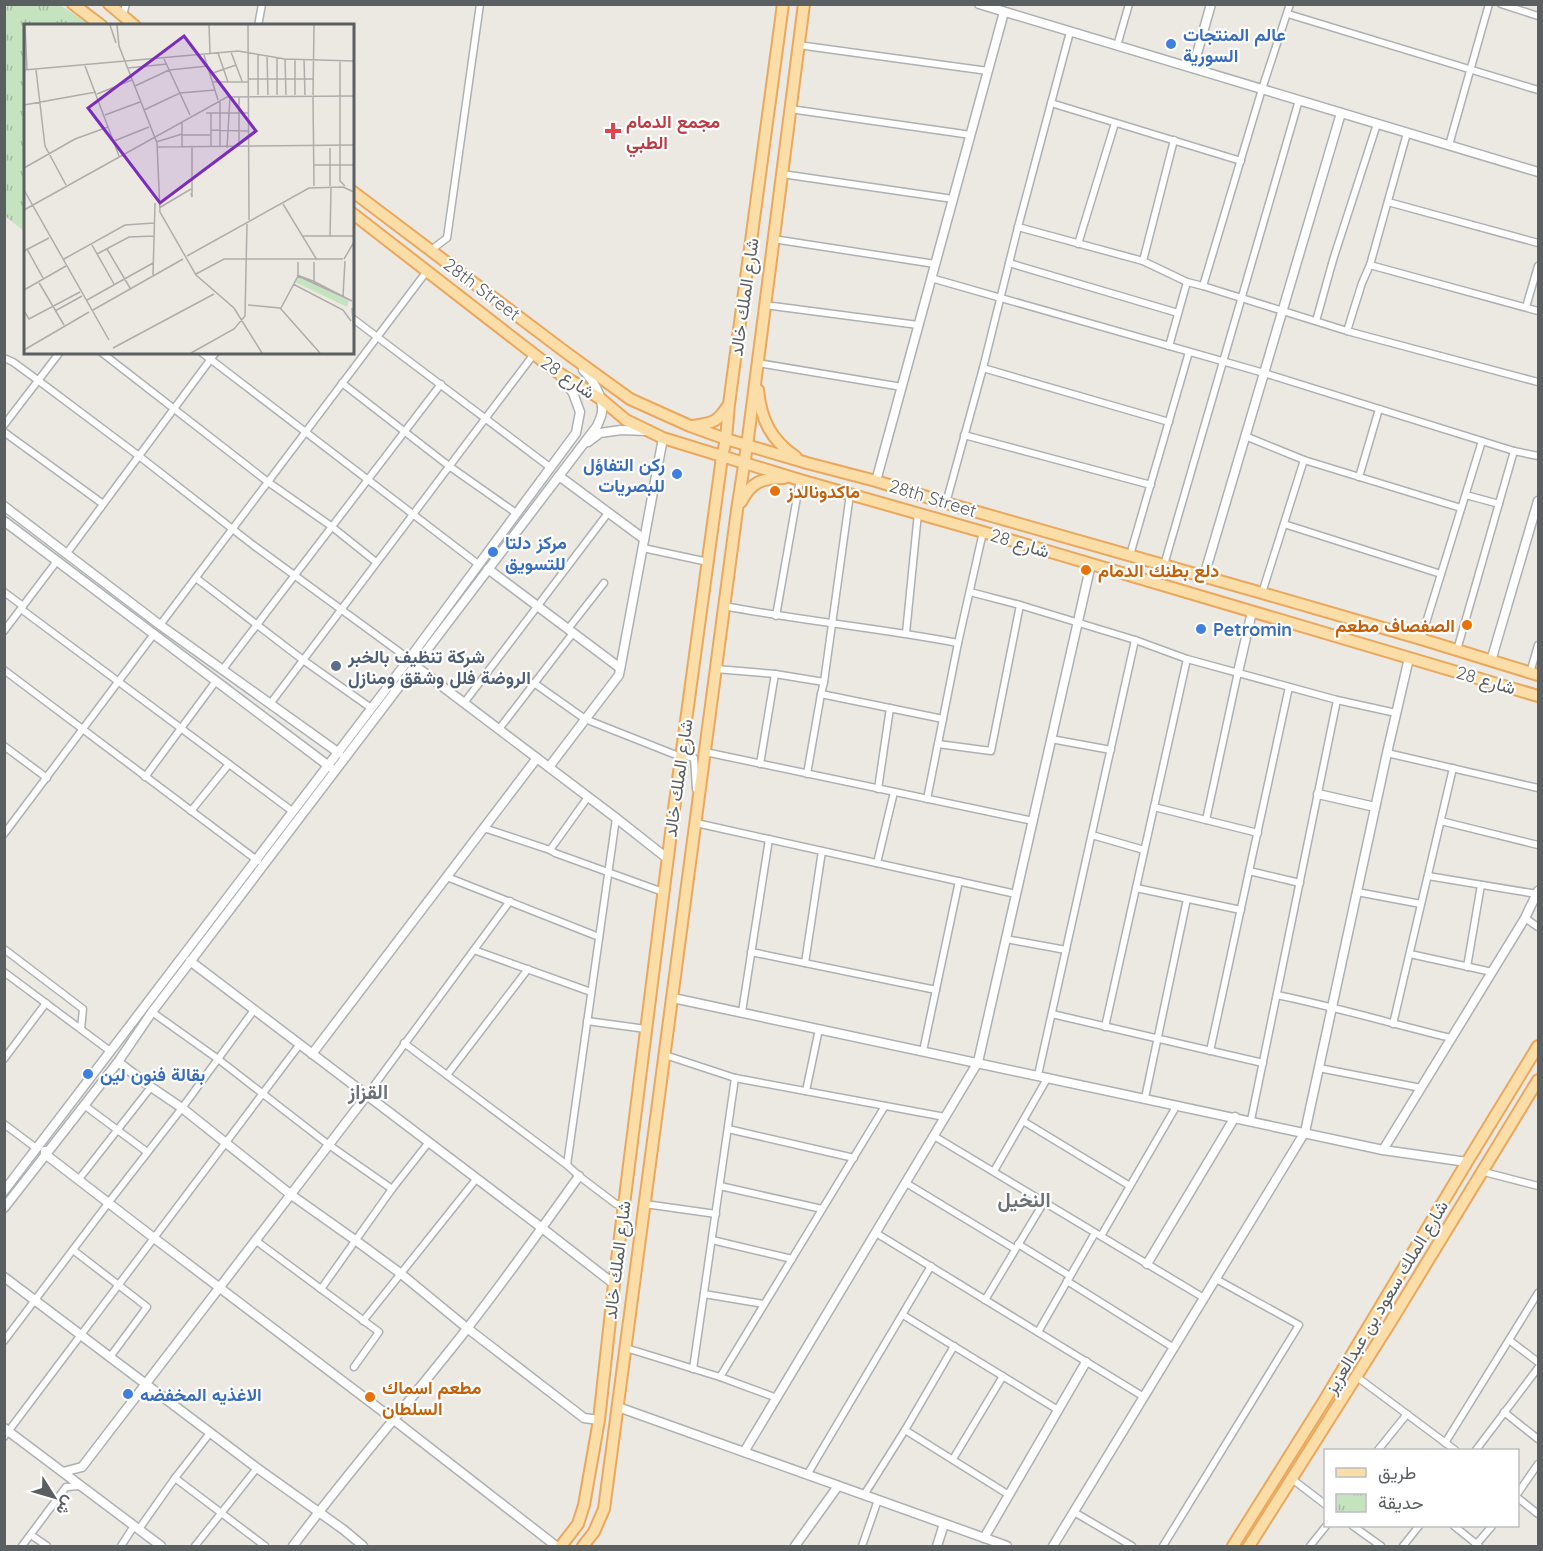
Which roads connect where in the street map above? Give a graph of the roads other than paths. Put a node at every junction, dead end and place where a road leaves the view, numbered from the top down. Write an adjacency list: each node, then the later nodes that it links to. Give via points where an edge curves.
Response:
1 (73, 4): 17 (main road)
2 (109, 4): 13 (main road)
3 (262, 4): 19 (street)
4 (480, 4): 49 (street, via 447,238)
5 (783, 4): 93 (main road, شارع الملك خالد)
6 (804, 4): 21 (main road, شارع الملك خالد)
7 (979, 4): 14 (street)
8 (1129, 4): 22 (street)
9 (1211, 4): 23 (street)
10 (1290, 4): 15 (street)
11 (1489, 4): 24 (street)
12 (1501, 4): 16 (street)
13 (124, 10): 18 (main road)
14 (1004, 12): 20 (street); 25 (street)
15 (1288, 14): 24 (street); 26 (street)
16 (1539, 16)
17 (99, 24)
18 (134, 24)
19 (258, 24)
20 (1070, 32): 22 (street); 29 (street)
21 (798, 45): 25 (street); 30 (main road, شارع الملك خالد)
22 (1117, 46): 23 (street)
23 (1193, 69): 26 (street)
24 (1470, 69): 27 (street); 37 (street)
25 (988, 71): 35 (street)
26 (1262, 89): 28 (street); 38 (street)
27 (1539, 90)
28 (1299, 100): 31 (street); 60 (street)
29 (1051, 103): 32 (street); 45 (street)
30 (790, 109): 35 (street); 40 (main road, شارع الملك خالد)
31 (1341, 113): 33 (street); 64 (street)
32 (1115, 123): 36 (street); 48 (street)
33 (1377, 124): 34 (street); 67 (street)
34 (1407, 133): 37 (street); 43 (street)
35 (970, 135): 42 (street)
36 (1174, 141): 38 (street); 50 (street)
37 (1449, 145): 39 (street)
38 (1240, 161): 58 (street)
39 (1539, 172)
40 (782, 174): 42 (street); 46 (main road, شارع الملك خالد)
41 (354, 193): 49 (main road, 28th Street)
42 (953, 199): 52 (street)
43 (1388, 201): 47 (street); 53 (street)
44 (354, 215): 55 (main road, شارع 28)
45 (1018, 227): 48 (street); 51 (street)
46 (773, 239): 52 (street); 61 (main road, شارع الملك خالد)
47 (1539, 243)
48 (1078, 244): 50 (street)
49 (430, 250): 78 (main road, 28th Street)
50 (1143, 261): 57 (street)
51 (1010, 263): 59 (street); 65 (street)
52 (935, 264): 56 (street)
53 (1370, 265): 62 (street); 69 (street)
54 (1539, 266): 62 (street)
55 (427, 271): 70 (street); 77 (main road, شارع 28)
56 (931, 278): 59 (street); 68 (street)
57 (1187, 282): 58 (street); 65 (street)
58 (1203, 286): 60 (street)
59 (1001, 297): 71 (street); 83 (street)
60 (1242, 299): 64 (street); 81 (street)
61 (765, 305): 68 (street); 82 (main road, شارع الملك خالد)
62 (1526, 307): 63 (street)
63 (1539, 311)
64 (1282, 312): 67 (street); 85 (street)
65 (1178, 314): 71 (street)
66 (354, 320): 70 (street)
67 (1316, 321): 69 (street)
68 (918, 325): 91 (street)
69 (1347, 331): 88 (street)
70 (377, 337): 89 (street); 90 (street)
71 (1169, 346): 72 (street)
72 (1189, 352): 81 (street); 97 (street)
73 (59, 354): 87 (street)
74 (104, 354): 94 (street)
75 (204, 354): 80 (street)
76 (215, 354): 80 (street)
77 (534, 354): 84 (main road, شارع 28); 96 (street)
78 (568, 354): 92 (street, via 591,377); 99 (main road, 28th Street, via 630,399)
79 (4, 358): 87 (street)
80 (211, 360): 94 (street); 102 (street)
81 (1222, 361): 85 (street); 155 (street)
82 (758, 363): 86 (main road, شارع الملك خالد); 91 (street)
83 (983, 368): 97 (street); 104 (street)
84 (557, 372): 92 (main road, شارع 28); 120 (street, via 573,393 580,412 576,433)
85 (1264, 373): 95 (street); 105 (street)
86 (756, 376): 109 (main road, شارع الملك خالد); 118 (main road, via 768,428 785,450)
87 (39, 381): 98 (street); 113 (street)
88 (1539, 382)
89 (342, 383): 102 (street); 103 (street)
90 (441, 384): 96 (street); 103 (street)
91 (902, 387): 126 (street)
92 (601, 399): 100 (main road, شارع 28); 110 (street, via 602,414 597,426)
93 (729, 404): 99 (main road, via 721,418); 107 (main road, شارع الملك خالد)
94 (174, 409): 113 (street); 127 (street)
95 (1379, 409): 108 (street); 122 (street)
96 (485, 418): 119 (street); 120 (street)
97 (1169, 422): 128 (street)
98 (4, 425)
99 (690, 426): 107 (main road, 28th Street)
100 (647, 431): 106 (main road, شارع 28); 110 (street, via 600,433)
101 (4, 432): 133 (street)
102 (306, 432): 123 (street); 127 (street)
103 (404, 432): 119 (street); 123 (street)
104 (964, 435): 128 (street); 132 (street)
105 (1245, 436): 116 (street); 159 (street)
106 (663, 438): 111 (main road, شارع 28); 147 (street)
107 (726, 439): 109 (main road, 28th Street); 115 (main road, شارع الملك خالد)
108 (1482, 441): 112 (street); 130 (street)
109 (747, 446): 117 (main road, شارع الملك خالد); 118 (main road, 28th Street)
110 (580, 447): 121 (street)
111 (699, 449): 115 (main road, شارع 28); 125 (main road, via 713,460)
112 (1514, 451): 114 (street); 134 (street)
113 (139, 456): 133 (street); 145 (street)
114 (1539, 456)
115 (722, 457): 117 (main road, شارع 28); 125 (main road, شارع الملك خالد)
116 (1304, 460): 122 (street); 143 (street)
117 (744, 463): 124 (main road, شارع 28); 137 (main road, شارع الملك خالد)
118 (807, 463): 126 (main road, 28th Street)
119 (449, 466): 138 (street); 141 (street)
120 (551, 468): 138 (street)
121 (559, 476): 139 (street); 156 (street)
122 (1359, 477): 136 (street)
123 (368, 479): 141 (street); 144 (street)
124 (797, 479): 129 (main road, شارع 28); 137 (main road, via 756,482); 171 (street)
125 (719, 480): 152 (main road, شارع الملك خالد)
126 (876, 481): 132 (main road, 28th Street)
127 (268, 482): 144 (street); 145 (street)
128 (1150, 485): 149 (street)
129 (850, 494): 140 (main road, شارع 28); 172 (street)
130 (1466, 495): 134 (street); 136 (street)
131 (1539, 501): 188 (street)
132 (946, 503): 149 (main road, 28th Street)
133 (103, 504): 148 (street)
134 (1499, 504): 184 (street)
135 (4, 506): 148 (street)
136 (1461, 508): 157 (street)
137 (737, 510): 166 (main road, شارع الملك خالد)
138 (516, 513): 153 (street)
139 (608, 513): 147 (street); 167 (street)
140 (918, 513): 146 (main road, شارع 28); 178 (street)
141 (413, 514): 151 (street); 153 (street)
142 (4, 521): 150 (street)
143 (1284, 524): 157 (street); 164 (street)
144 (332, 526): 151 (street); 158 (street)
145 (233, 529): 158 (street); 160 (street)
146 (983, 532): 154 (main road, شارع 28); 163 (street)
147 (644, 544): 152 (street); 190 (street)
148 (67, 553): 174 (street)
149 (1130, 555): 155 (main road, 28th Street)
150 (57, 561): 168 (street); 179 (street)
151 (376, 562): 169 (street)
152 (708, 562): 222 (main road, شارع الملك خالد)
153 (478, 564): 189 (street)
154 (1091, 564): 170 (main road, شارع 28); 173 (street)
155 (1164, 565): 159 (main road, 28th Street)
156 (488, 569): 167 (street); 189 (street)
157 (1441, 574): 180 (street)
158 (296, 576): 169 (street); 175 (street)
159 (1204, 576): 164 (main road, 28th Street)
160 (196, 578): 174 (street); 175 (street)
161 (604, 583): 177 (street)
162 (4, 592): 168 (street)
163 (970, 592): 165 (street); 182 (street)
164 (1262, 592): 180 (main road, 28th Street)
165 (1020, 605): 173 (street); 216 (street, via 991,751)
166 (724, 606): 171 (street); 192 (main road, شارع الملك خالد)
167 (538, 607): 177 (street); 205 (street)
168 (22, 608): 176 (street); 198 (street)
169 (342, 610): 187 (street); 189 (street)
170 (1252, 612): 186 (main road, شارع 28); 194 (street)
171 (776, 616): 172 (street)
172 (831, 623): 178 (street); 199 (street)
173 (1077, 623): 181 (street); 215 (street)
174 (160, 625): 191 (street)
175 (257, 625): 187 (street); 191 (street)
176 (4, 631)
177 (571, 631): 190 (street); 200 (street)
178 (906, 633): 182 (street)
179 (154, 634): 197 (street); 198 (street)
180 (1420, 639): 184 (main road, 28th Street)
181 (1135, 640): 185 (street); 218 (street)
182 (958, 644): 211 (street)
183 (1539, 645): 196 (street)
184 (1457, 650): 188 (main road, 28th Street)
185 (1187, 658): 194 (street); 238 (street)
186 (1409, 658): 203 (main road, شارع 28); 209 (street)
187 (303, 660): 206 (street); 207 (street)
188 (1491, 661): 196 (main road, 28th Street)
189 (411, 662): 205 (street); 207 (street); 221 (street)
190 (620, 668): 210 (street, via 619,675)
191 (223, 669): 206 (street)
192 (716, 669): 195 (street); 219 (main road, شارع الملك خالد)
193 (4, 670): 214 (street)
194 (1238, 672): 201 (street); 243 (street)
195 (774, 674): 199 (street); 225 (street)
196 (1534, 674)
197 (216, 681): 212 (street); 227 (street)
198 (119, 682): 212 (street); 214 (street)
199 (824, 682): 202 (street)
200 (534, 683): 210 (street); 213 (street)
201 (1289, 687): 204 (street); 249 (street)
202 (821, 694): 208 (street); 229 (street)
203 (1539, 696)
204 (1338, 700): 209 (street); 235 (street)
205 (464, 703): 213 (street)
206 (270, 704): 221 (street)
207 (371, 708): 221 (street)
208 (890, 708): 211 (street); 233 (street)
209 (1396, 713): 220 (street)
210 (585, 719): 222 (street); 226 (street)
211 (943, 719): 216 (street)
212 (181, 729): 224 (street); 230 (street)
213 (499, 729): 223 (street)
214 (83, 730): 230 (street); 231 (street)
215 (1051, 739): 218 (street); 244 (street)
216 (938, 744): 237 (street)
217 (4, 746): 231 (street)
218 (1111, 750): 251 (street)
219 (705, 752): 225 (street); 246 (main road, شارع الملك خالد)
220 (1387, 753): 228 (street); 239 (street)
221 (341, 754): 227 (street)
222 (681, 757): 256 (street, via 694,758 696,785 689,837); 258 (main road, شارع الملك خالد)
223 (537, 758): 226 (street); 248 (street)
224 (227, 763): 240 (street); 241 (street)
225 (760, 764): 229 (street)
226 (549, 767): 236 (street)
227 (330, 768): 241 (street); 259 (street)
228 (1453, 768): 232 (street); 245 (street)
229 (807, 774): 233 (street)
230 (145, 777): 240 (street)
231 (47, 778): 247 (street)
232 (1539, 788)
233 (878, 789): 234 (street)
234 (894, 792): 237 (street); 260 (street)
235 (1318, 794): 239 (street); 266 (street)
236 (588, 797): 242 (street); 255 (street)
237 (927, 799): 244 (street)
238 (1154, 807): 243 (street); 254 (street)
239 (1375, 807): 270 (street)
240 (190, 810): 259 (street)
241 (292, 811): 259 (street)
242 (616, 818): 258 (street); 261 (street)
243 (1206, 820): 249 (street)
244 (1033, 821): 272 (street)
245 (1441, 821): 253 (street); 263 (street)
246 (696, 823): 252 (street); 256 (main road, شارع الملك خالد)
247 (7, 825): 250 (street)
248 (484, 828): 255 (street); 264 (street)
249 (1258, 833): 262 (street)
250 (4, 834)
251 (1092, 835): 254 (street); 283 (street)
252 (769, 839): 257 (street); 284 (street)
253 (1539, 846)
254 (1144, 849): 268 (street)
255 (550, 850): 261 (street)
256 (692, 851): 295 (main road, شارع الملك خالد)
257 (822, 851): 260 (street); 287 (street)
258 (668, 859): 269 (main road, شارع الملك خالد)
259 (259, 862): 286 (street); 314 (street)
260 (877, 863): 265 (street)
261 (608, 871): 269 (street); 279 (street)
262 (1249, 871): 266 (street); 276 (street)
263 (1428, 876): 267 (street); 275 (street)
264 (447, 877): 274 (street); 317 (street)
265 (959, 881): 272 (street); 292 (street)
266 (1300, 884): 294 (street)
267 (1482, 885): 271 (street); 288 (street)
268 (1136, 888): 273 (street); 304 (street)
269 (663, 892): 306 (main road, شارع الملك خالد)
270 (1357, 892): 275 (street); 297 (street)
271 (1538, 892): 277 (street)
272 (1016, 894): 280 (street)
273 (1188, 899): 276 (street); 309 (street)
274 (510, 901): 279 (street); 282 (street)
275 (1421, 904): 285 (street)
276 (1241, 910): 316 (street)
277 (1525, 918): 278 (street); 291 (street)
278 (1539, 927)
279 (598, 937): 293 (street)
280 (1006, 939): 283 (street); 322 (street)
281 (4, 949): 305 (street, via 83,1009)
282 (474, 950): 289 (street); 310 (street)
283 (1066, 950): 301 (street)
284 (752, 952): 287 (street); 300 (street)
285 (1410, 954): 288 (street); 303 (street)
286 (190, 961): 298 (street); 299 (street)
287 (806, 963): 292 (street)
288 (1467, 966): 291 (street)
289 (528, 969): 293 (street); 325 (street)
290 (4, 972): 296 (street)
291 (1492, 972): 308 (street)
292 (936, 990): 315 (street)
293 (591, 992): 302 (street)
294 (1277, 995): 297 (street); 323 (street)
295 (672, 998): 300 (street); 318 (main road, شارع الملك خالد)
296 (46, 1003): 305 (street); 313 (street)
297 (1332, 1007): 303 (street); 324 (street)
298 (254, 1010): 311 (street); 320 (street)
299 (152, 1012): 320 (street); 321 (street)
300 (742, 1012): 307 (street)
301 (1052, 1014): 304 (street); 326 (street)
302 (587, 1021): 306 (street); 359 (street)
303 (1393, 1024): 308 (street)
304 (1105, 1027): 309 (street)
305 (81, 1029): 314 (street)
306 (646, 1029): 374 (main road, شارع الملك خالد)
307 (819, 1029): 315 (street); 332 (street)
308 (1451, 1038): 331 (street)
309 (1157, 1039): 316 (street); 335 (street)
310 (404, 1043): 325 (street); 334 (street)
311 (300, 1044): 317 (street); 333 (street)
312 (1539, 1046): 358 (main road, شارع الملك سعود بن عبدالعزيز)
313 (7, 1050): 319 (street)
314 (110, 1051): 346 (street)
315 (923, 1051): 322 (street)
316 (1210, 1051): 323 (street)
317 (312, 1054): 334 (street)
318 (665, 1055): 328 (street); 375 (main road, شارع الملك خالد)
319 (4, 1059)
320 (218, 1059): 333 (street); 339 (street)
321 (118, 1062): 330 (street); 336 (street)
322 (978, 1062): 326 (street); 341 (street)
323 (1263, 1063): 342 (street)
324 (1319, 1068): 331 (street); 348 (street)
325 (447, 1075): 359 (street)
326 (1038, 1075): 327 (street)
327 (1048, 1077): 335 (street); 343 (street)
328 (735, 1078): 332 (street); 345 (street)
329 (1539, 1080): 361 (main road, شارع الملك سعود بن عبدالعزيز)
330 (150, 1087): 339 (street); 347 (street)
331 (1421, 1088): 354 (street)
332 (806, 1091): 338 (street)
333 (263, 1093): 350 (street); 352 (street)
334 (367, 1095): 351 (street); 352 (street)
335 (1145, 1098): 337 (street)
336 (84, 1105): 347 (street); 356 (street)
337 (1177, 1105): 340 (street); 367 (street)
338 (885, 1106): 341 (street); 357 (street)
339 (182, 1108): 350 (street); 355 (street)
340 (1235, 1117): 342 (street); 389 (street)
341 (945, 1118): 349 (street)
342 (1251, 1120): 348 (street)
343 (1023, 1121): 360 (street); 367 (street)
344 (4, 1124): 353 (street)
345 (728, 1129): 357 (street); 366 (street)
346 (50, 1130): 353 (street); 356 (street, via 43,1145)
347 (116, 1130): 355 (street); 364 (street)
348 (1305, 1132): 354 (street); 394 (street)
349 (934, 1136): 360 (street); 365 (street)
350 (226, 1142): 371 (street); 382 (street)
351 (429, 1142): 363 (street); 369 (street)
352 (329, 1145): 369 (street); 371 (street)
353 (36, 1148): 370 (street)
354 (1383, 1149): 358 (street)
355 (147, 1152): 372 (street)
356 (45, 1154): 364 (street); 376 (street)
357 (854, 1158): 377 (street)
358 (1467, 1162): 488 (main road, شارع الملك سعود بن عبدالعزيز)
359 (567, 1165): 362 (street)
360 (994, 1171): 373 (street)
361 (1484, 1172): 368 (street); 423 (main road, شارع الملك سعود بن عبدالعزيز)
362 (579, 1176): 374 (street, via 616,1204); 379 (street)
363 (477, 1178): 379 (street); 391 (street)
364 (79, 1179): 372 (street)
365 (906, 1183): 380 (street); 386 (street)
366 (720, 1186): 377 (street); 378 (street)
367 (1130, 1186): 381 (street)
368 (1539, 1186)
369 (392, 1189): 384 (street)
370 (4, 1191)
371 (290, 1194): 383 (street); 384 (street)
372 (109, 1202): 382 (street); 387 (street)
373 (1044, 1202): 381 (street); 386 (street)
374 (624, 1204): 396 (main road, شارع الملك خالد)
375 (645, 1204): 378 (street); 413 (main road, شارع الملك خالد)
376 (4, 1208)
377 (822, 1209): 388 (street)
378 (716, 1214): 385 (street)
379 (542, 1228): 396 (street); 407 (street)
380 (876, 1233): 390 (street); 426 (street)
381 (1098, 1234): 389 (street); 393 (street)
382 (154, 1238): 395 (street); 397 (street)
383 (255, 1240): 397 (street); 398 (street)
384 (355, 1240): 391 (street); 398 (street)
385 (712, 1240): 388 (street); 399 (street)
386 (1017, 1247): 393 (street); 403 (street)
387 (73, 1250): 395 (street); 402 (street)
388 (792, 1259): 404 (street)
389 (1147, 1264): 401 (street)
390 (932, 1266): 403 (street); 405 (street)
391 (400, 1273): 406 (street); 407 (street)
392 (4, 1277): 402 (street)
393 (1069, 1279): 408 (street); 414 (street)
394 (1216, 1279): 401 (street); 487 (street, via 1299,1325)
395 (119, 1284): 409 (street); 415 (street, via 147,1307)
396 (614, 1284): 432 (main road, شارع الملك خالد)
397 (220, 1286): 424 (street); 431 (street)
398 (321, 1289): 406 (street)
399 (704, 1293): 404 (street); 420 (street)
400 (1539, 1293): 410 (street)
401 (1204, 1298): 414 (street)
402 (35, 1300): 409 (street); 411 (street)
403 (986, 1300): 408 (street)
404 (764, 1304): 422 (street)
405 (903, 1315): 412 (street); 446 (street)
406 (363, 1321): 418 (street, via 379,1332)
407 (467, 1328): 431 (street); 432 (street, via 584,1418)
408 (1038, 1332): 416 (street)
409 (81, 1335): 415 (street); 434 (street)
410 (1509, 1340): 417 (street); 437 (street)
411 (4, 1341)
412 (954, 1346): 421 (street); 433 (street)
413 (626, 1348): 420 (street); 427 (main road, شارع الملك خالد)
414 (1174, 1348): 425 (street)
415 (110, 1357): 424 (street)
416 (1086, 1362): 425 (street); 428 (street)
417 (1539, 1362)
418 (354, 1367)
419 (1539, 1368): 429 (street)
420 (693, 1369): 422 (street)
421 (1003, 1376): 428 (street); 442 (street)
422 (720, 1377): 426 (street)
423 (1357, 1377): 430 (street); 448 (main road, شارع الملك سعود بن عبدالعزيز)
424 (145, 1383): 435 (street); 445 (street, via 81,1467)
425 (1144, 1397): 457 (street)
426 (777, 1398): 441 (street)
427 (618, 1407): 441 (street); 480 (main road, شارع الملك خالد, via 604,1509)
428 (1058, 1410): 453 (street)
429 (1504, 1412): 436 (street); 440 (street)
430 (1407, 1414): 437 (street); 438 (street)
431 (394, 1420): 458 (street); 478 (street)
432 (599, 1420): 479 (main road, شارع الملك خالد, via 585,1505 578,1524)
433 (905, 1430): 442 (street); 452 (street)
434 (6, 1432): 445 (street)
435 (210, 1433): 444 (street); 447 (street)
436 (1539, 1439)
437 (1445, 1443): 439 (street)
438 (1379, 1449)
439 (1454, 1449)
440 (1477, 1449)
441 (744, 1452): 446 (street)
442 (953, 1459): 453 (street)
443 (1539, 1464): 451 (street)
444 (257, 1468): 458 (street); 459 (street)
445 (63, 1472): 449 (street)
446 (807, 1475): 450 (street)
447 (175, 1478): 459 (street); 467 (street)
448 (1292, 1479): 456 (street); 489 (main road, شارع الملك سعود بن عبدالعزيز)
449 (81, 1486): 467 (street); 468 (street, via 66,1487)
450 (838, 1486): 452 (street); 481 (street)
451 (1519, 1491)
452 (864, 1495): 455 (street)
453 (1009, 1495): 469 (street)
454 (1519, 1499): 460 (street)
455 (878, 1500): 461 (street); 482 (street)
456 (1324, 1503)
457 (1074, 1512): 485 (street); 486 (street)
458 (318, 1513): 476 (street); 477 (street)
459 (221, 1514): 474 (street); 475 (street)
460 (1539, 1514)
461 (944, 1524): 469 (street); 483 (street)
462 (1325, 1527): 490 (street)
463 (1354, 1527): 491 (street)
464 (1418, 1527): 492 (street)
465 (1455, 1527): 493 (street)
466 (1491, 1527): 493 (street)
467 (136, 1528): 472 (street); 473 (street)
468 (31, 1534): 470 (street); 471 (street)
469 (984, 1538): 484 (street)
470 (22, 1546)
471 (47, 1546)
472 (121, 1546)
473 (161, 1546)
474 (195, 1546)
475 (265, 1546)
476 (293, 1546)
477 (363, 1546)
478 (556, 1546)
479 (561, 1546)
480 (583, 1546)
481 (795, 1546)
482 (862, 1546)
483 (937, 1546)
484 (1007, 1546)
485 (1053, 1546)
486 (1132, 1546)
487 (1163, 1546)
488 (1233, 1546)
489 (1249, 1546)
490 (1310, 1546)
491 (1381, 1546)
492 (1403, 1546)
493 (1477, 1546)

